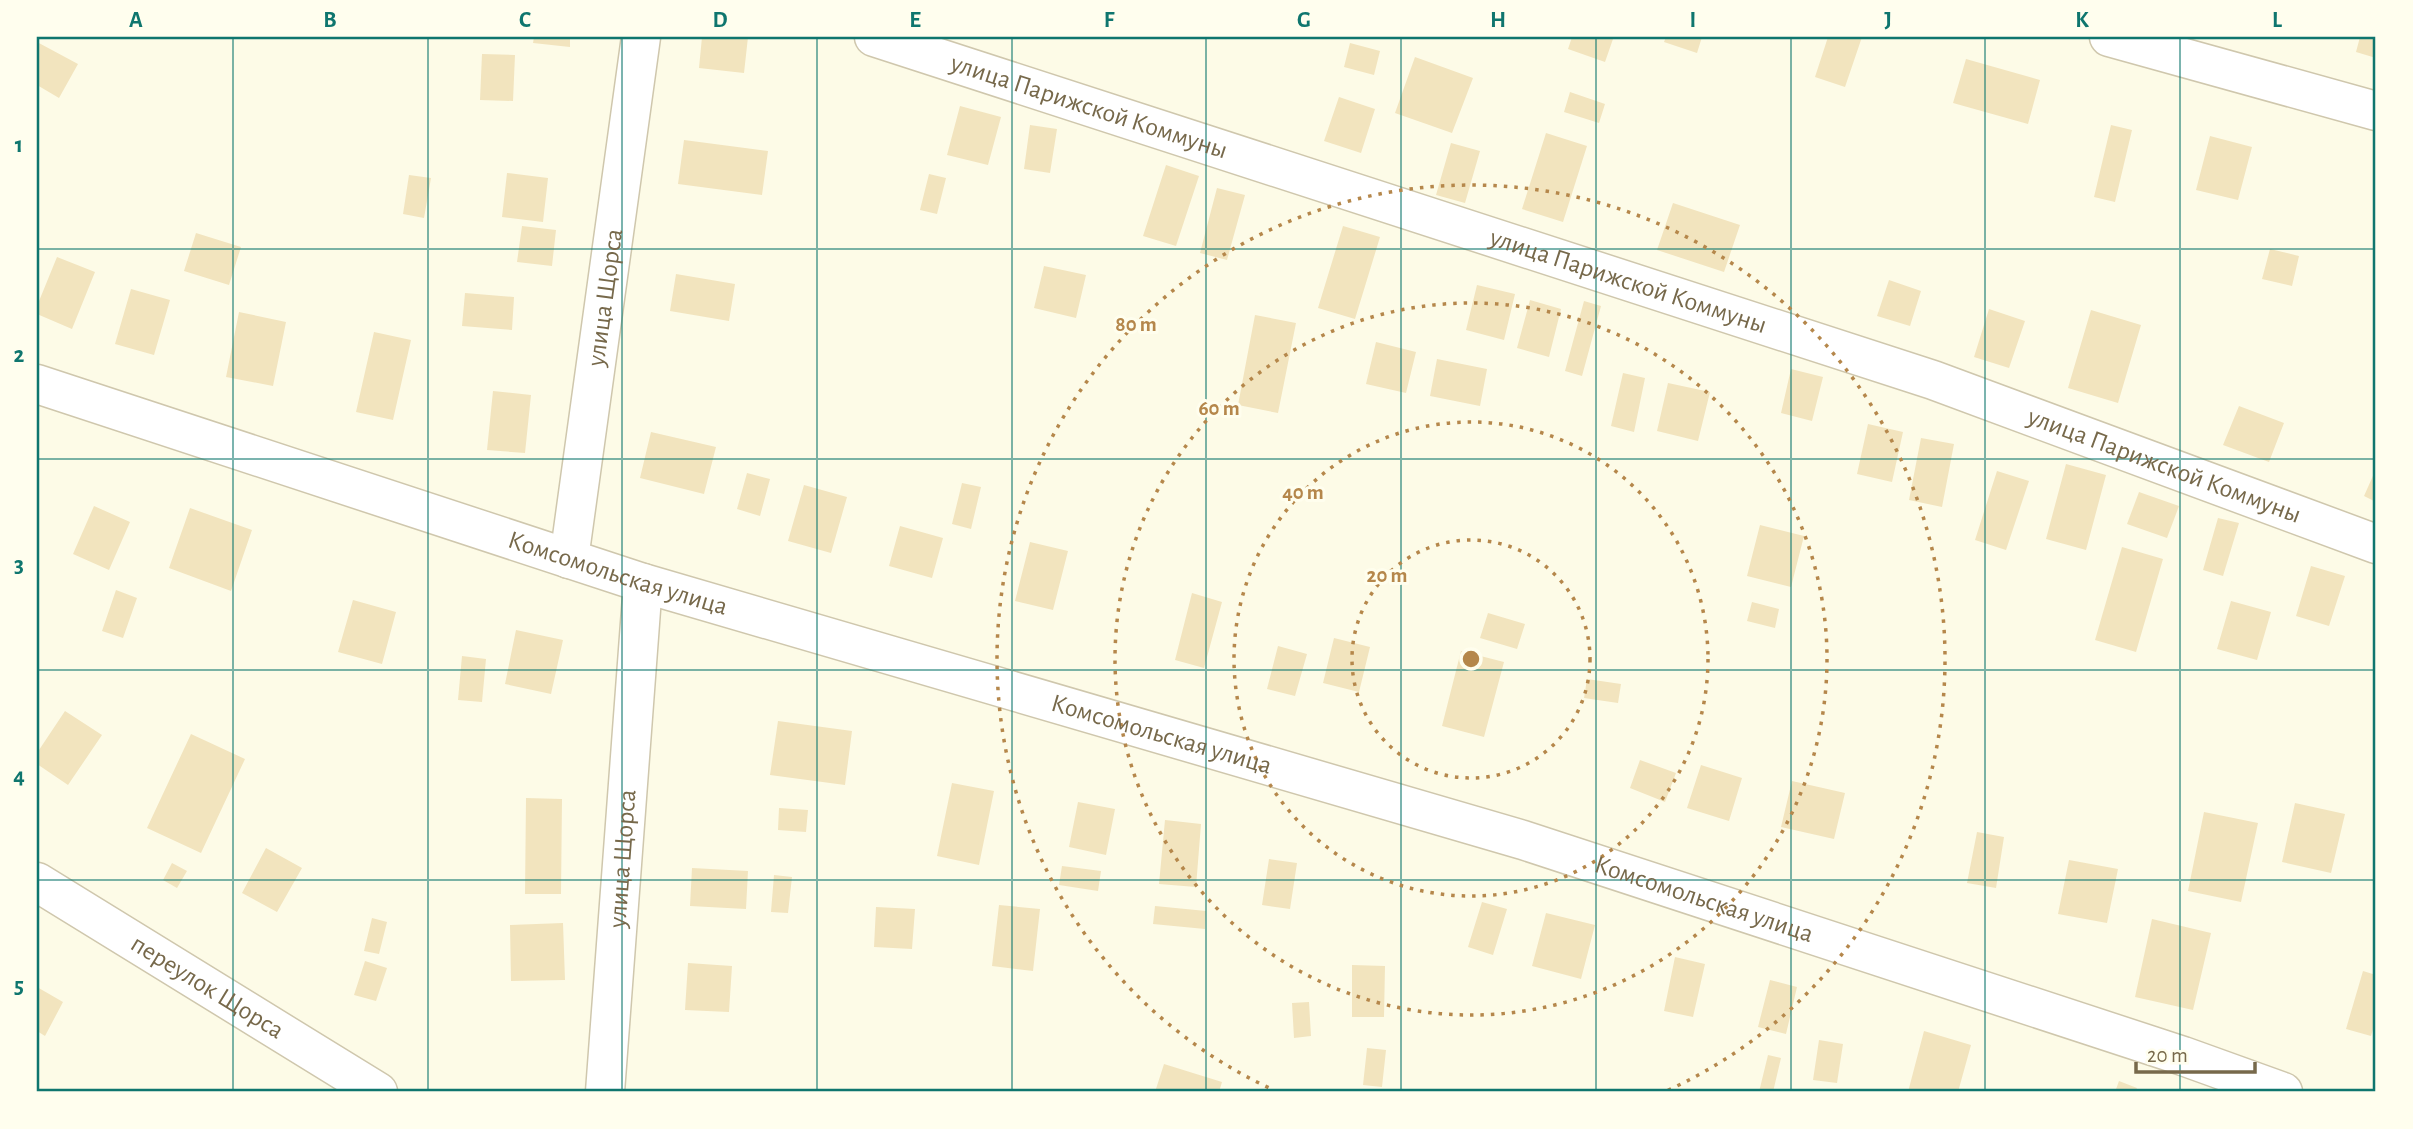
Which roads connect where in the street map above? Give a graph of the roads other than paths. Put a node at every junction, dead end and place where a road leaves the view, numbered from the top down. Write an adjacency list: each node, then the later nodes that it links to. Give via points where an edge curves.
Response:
1 (641, 37): 7 (street, улица Щорса)
2 (874, 37): 6 (street, улица Парижской Коммуны, via 1933,380)
3 (2109, 37): 4 (street)
4 (2376, 111)
5 (37, 384): 7 (street, Комсомольская улица)
6 (2376, 544)
7 (569, 559): 8 (street, Комсомольская улица)
8 (643, 583): 11 (street, улица Щорса); 12 (street, Комсомольская улица, via 1523,841)
9 (37, 882): 10 (street, переулок Щорса)
10 (378, 1092)
11 (605, 1092)
12 (2283, 1092)

